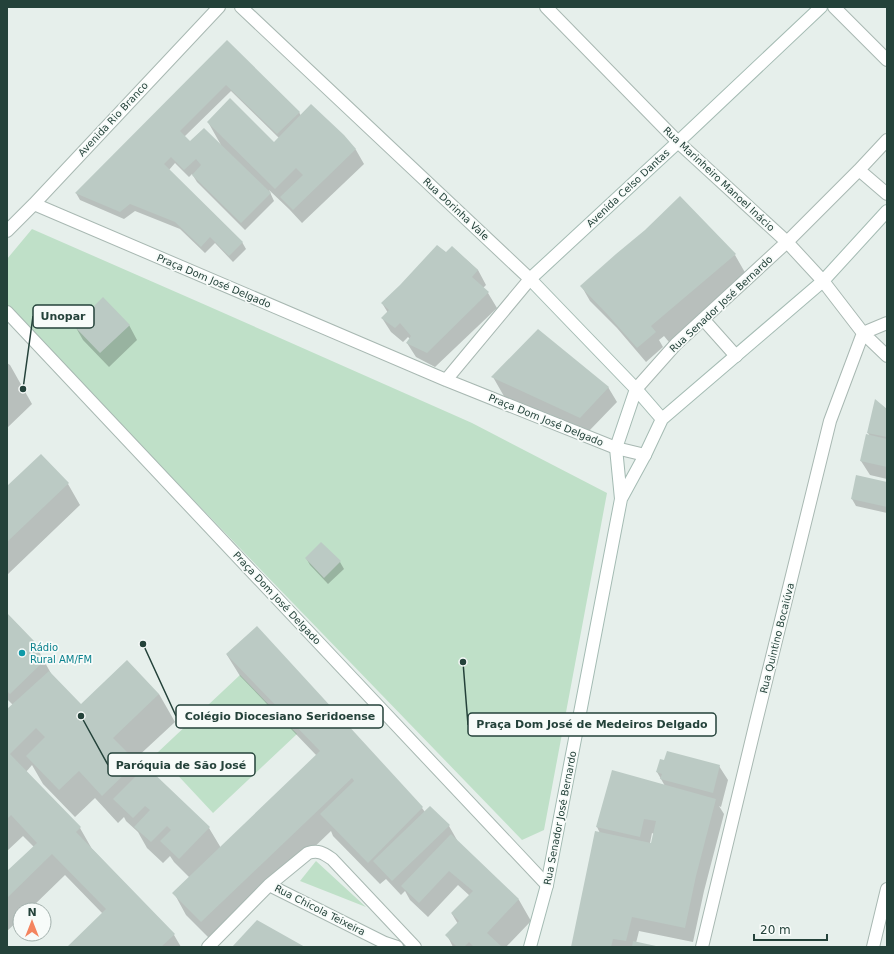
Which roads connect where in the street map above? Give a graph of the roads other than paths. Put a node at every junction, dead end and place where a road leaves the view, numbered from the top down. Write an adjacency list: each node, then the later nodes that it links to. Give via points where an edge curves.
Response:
1 (219, 7): 11 (street, Avenida Rio Branco)
2 (241, 7): 15 (street, Rua Dorinha Vale)
3 (546, 7): 8 (street, Rua Marinheiro Manoel Inácio)
4 (821, 7): 8 (street, Avenida Celso Dantas)
5 (834, 7): 6 (street)
6 (887, 60)
7 (887, 140): 9 (street, Rua Senador José Bernardo)
8 (678, 142): 14 (street, Rua Marinheiro Manoel Inácio); 15 (street, Avenida Celso Dantas)
9 (859, 170): 10 (street); 14 (street, Rua Senador José Bernardo)
10 (887, 194)
11 (34, 204): 13 (street, Avenida Rio Branco); 23 (street, Praça Dom José Delgado)
12 (887, 211): 16 (street, Rua Senador José Bernardo)
13 (7, 231)
14 (787, 242): 16 (street, Rua Marinheiro Manoel Inácio); 18 (street, Rua Senador José Bernardo)
15 (530, 279): 23 (street, Avenida Celso Dantas); 24 (street, Rua Dorinha Vale)
16 (823, 281): 20 (street, Rua Marinheiro Manoel Inácio); 21 (street, Rua Senador José Bernardo)
17 (7, 312): 30 (street, Praça Dom José Delgado)
18 (703, 319): 21 (street); 24 (street, Rua Senador José Bernardo, via 676,344)
19 (887, 323): 20 (street)
20 (864, 333): 22 (street, Rua Marinheiro Manoel Inácio); 36 (street, Rua Quintino Bocaiúva, via 830,421)
21 (736, 356): 25 (street, Rua Senador José Bernardo)
22 (887, 356)
23 (446, 380): 26 (street, Praça Dom José Delgado)
24 (636, 389): 25 (street, Rua Dorinha Vale); 26 (street, Rua Senador José Bernardo)
25 (662, 419): 27 (street, Rua Senador José Bernardo)
26 (616, 448): 27 (street, Praça Dom José Delgado); 28 (street, Rua Senador José Bernardo)
27 (645, 455): 28 (street, Rua Senador José Bernardo)
28 (621, 499): 30 (street, Rua Senador José Bernardo)
29 (269, 885): 32 (street); 33 (street, Rua Chicola Teixeira); 34 (street, Rua Chicola Teixeira, via 308,853 323,853 332,858)
30 (547, 885): 35 (street, Rua Senador José Bernardo)
31 (887, 889): 37 (street)
32 (208, 947)
33 (397, 947)
34 (415, 947)
35 (530, 947)
36 (702, 947)
37 (873, 947)

